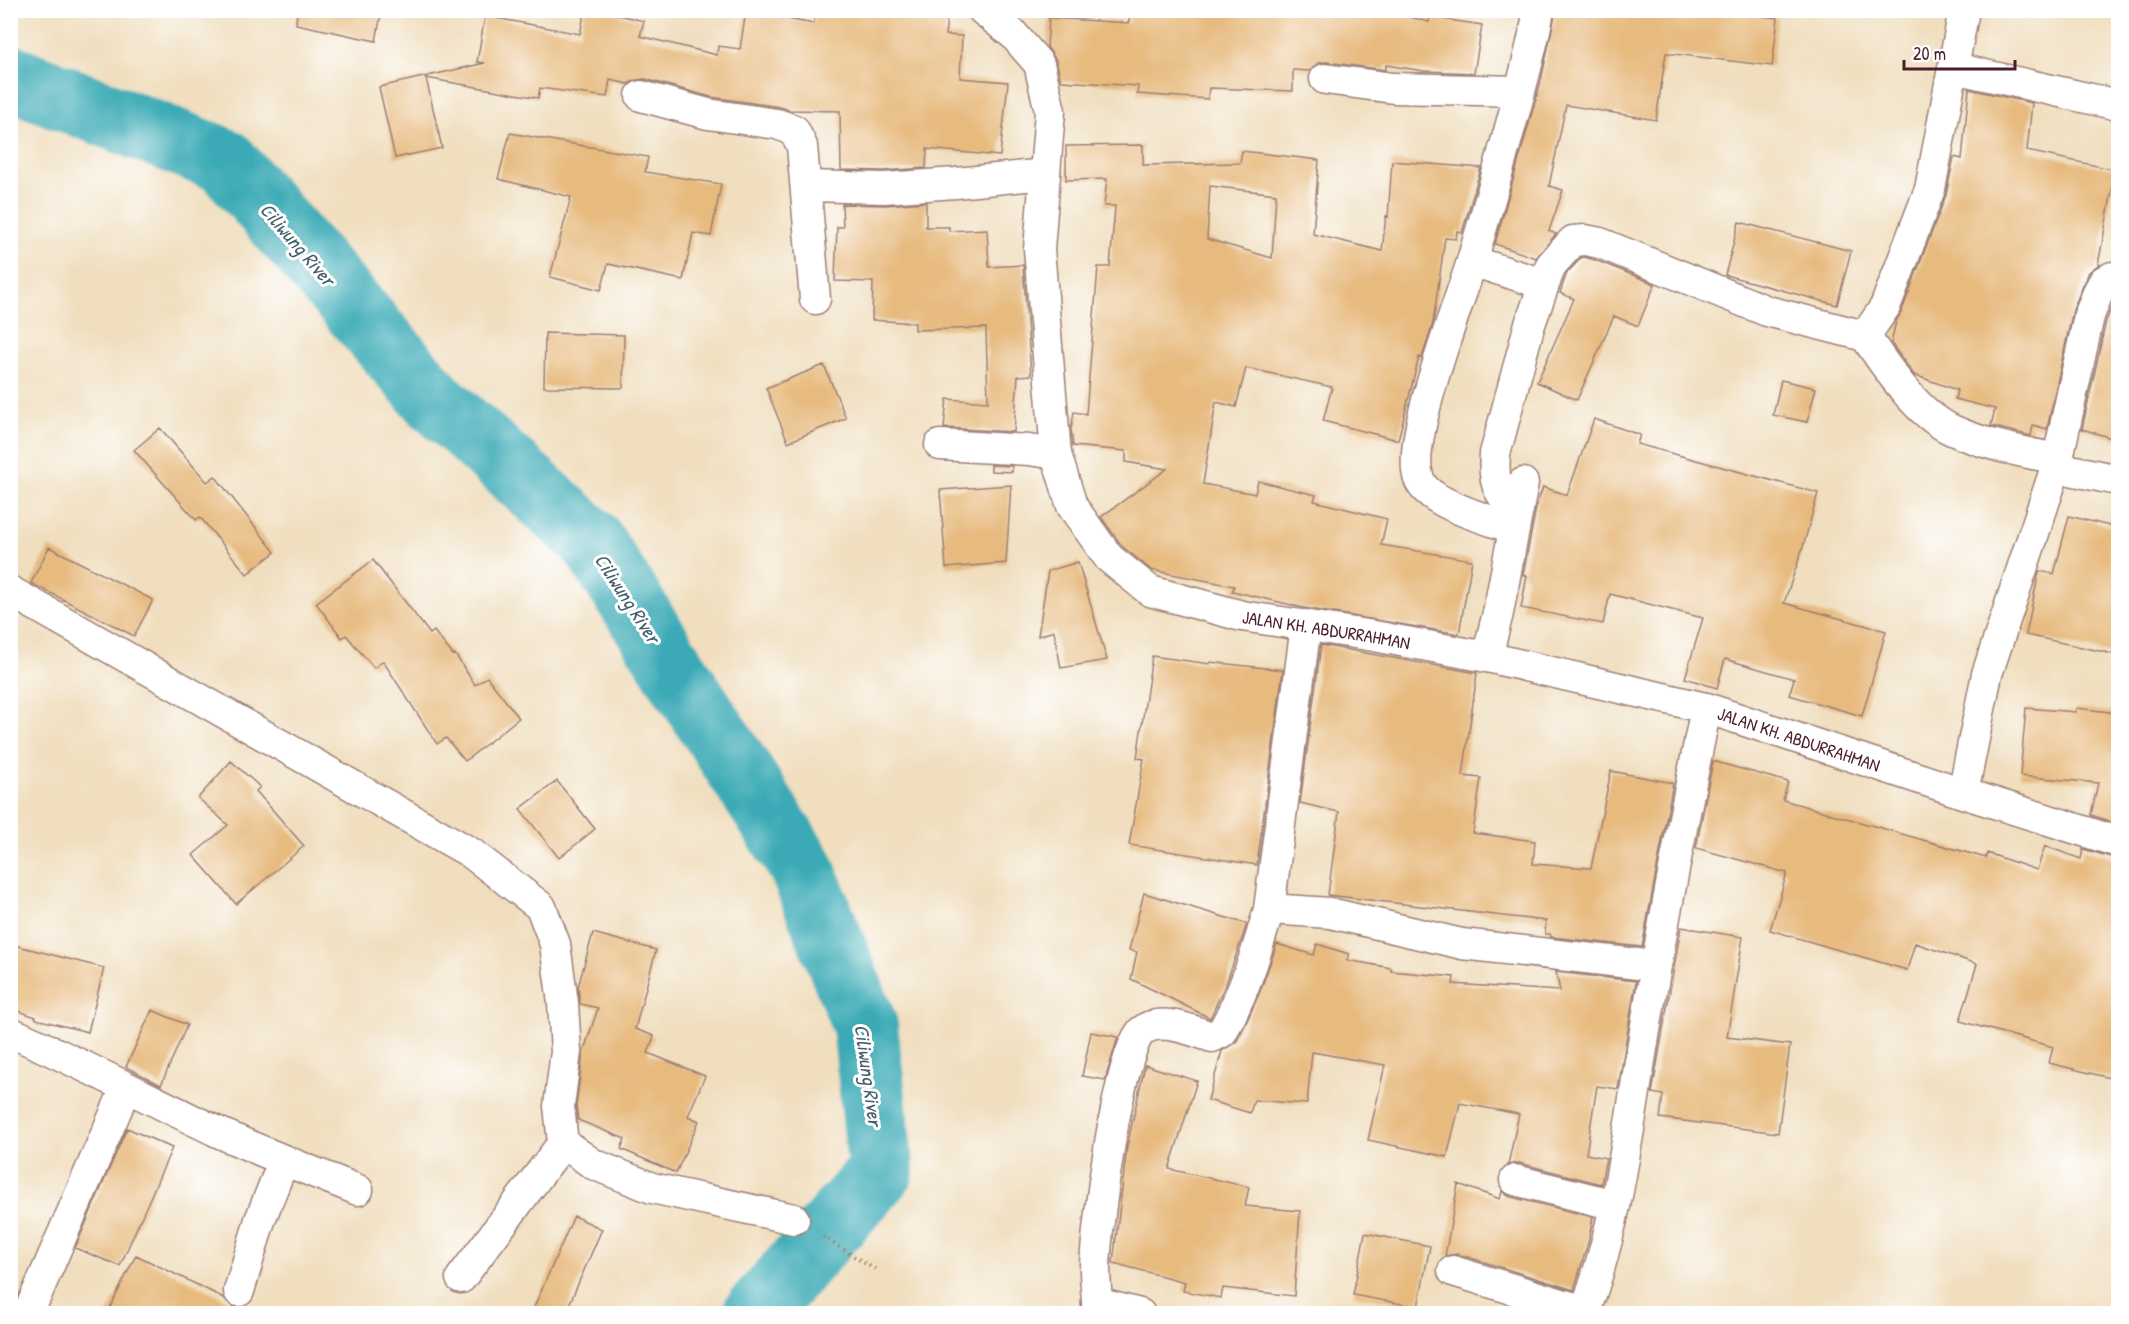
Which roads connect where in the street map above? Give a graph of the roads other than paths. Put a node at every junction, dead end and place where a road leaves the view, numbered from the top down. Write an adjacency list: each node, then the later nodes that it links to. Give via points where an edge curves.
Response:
1 (983, 10): 9 (street, JALAN KH. ABDURRAHMAN, via 1013,34 1039,64 1050,111)
2 (1539, 10): 6 (street)
3 (1964, 10): 4 (street)
4 (1954, 68): 8 (street); 15 (street, via 1926,203 1884,307)
5 (1325, 79): 6 (street, via 1393,88)
6 (1520, 91): 11 (street)
7 (641, 96): 10 (street, via 708,114 794,130 802,146)
8 (2118, 105)
9 (1045, 174): 10 (street, via 884,188); 17 (street, JALAN KH. ABDURRAHMAN, via 1039,249)
10 (806, 186): 14 (street)
11 (1472, 261): 13 (street); 20 (street, via 1425,407 1416,450 1418,478 1430,493 1467,513)
12 (2118, 279): 18 (street, via 2104,281 2089,315)
13 (1543, 284): 15 (street, via 1562,251 1573,241 1585,240 1767,312); 20 (street, via 1495,454 1494,473 1499,491 1507,502)
14 (815, 299)
15 (1865, 336): 18 (street, via 1894,379 1921,408 1951,429)
16 (940, 445): 17 (street)
17 (1056, 454): 22 (street, JALAN KH. ABDURRAHMAN, via 1072,506 1109,558 1150,591 1242,616)
18 (2057, 463): 19 (street); 25 (street, via 1987,674)
19 (2118, 480)
20 (1518, 506): 23 (street)
21 (10, 591): 31 (street, via 471,853 541,907 555,944 563,1003)
22 (1306, 626): 23 (street, JALAN KH. ABDURRAHMAN); 27 (street)
23 (1487, 657): 24 (street, JALAN KH. ABDURRAHMAN)
24 (1706, 708): 25 (street, JALAN KH. ABDURRAHMAN); 28 (street)
25 (1963, 793): 26 (street, JALAN KH. ABDURRAHMAN)
26 (2118, 842)
27 (1269, 909): 28 (street, via 1330,913 1462,944); 40 (street, via 1249,973 1222,1032 1212,1037 1164,1023 1142,1031 1129,1053 1099,1221 1095,1268)
28 (1655, 966): 35 (street)
29 (10, 1032): 30 (street)
30 (126, 1088): 32 (street); 42 (street)
31 (563, 1143): 36 (street, via 593,1164 652,1188); 38 (street)
32 (284, 1160): 34 (street); 39 (street)
33 (1515, 1180): 35 (street)
34 (358, 1190)
35 (1615, 1205): 41 (street)
36 (794, 1219)
37 (1453, 1270): 41 (street)
38 (462, 1278)
39 (239, 1291)
40 (1098, 1308): 43 (street)
41 (1584, 1312)
42 (28, 1314)
43 (1140, 1314)

